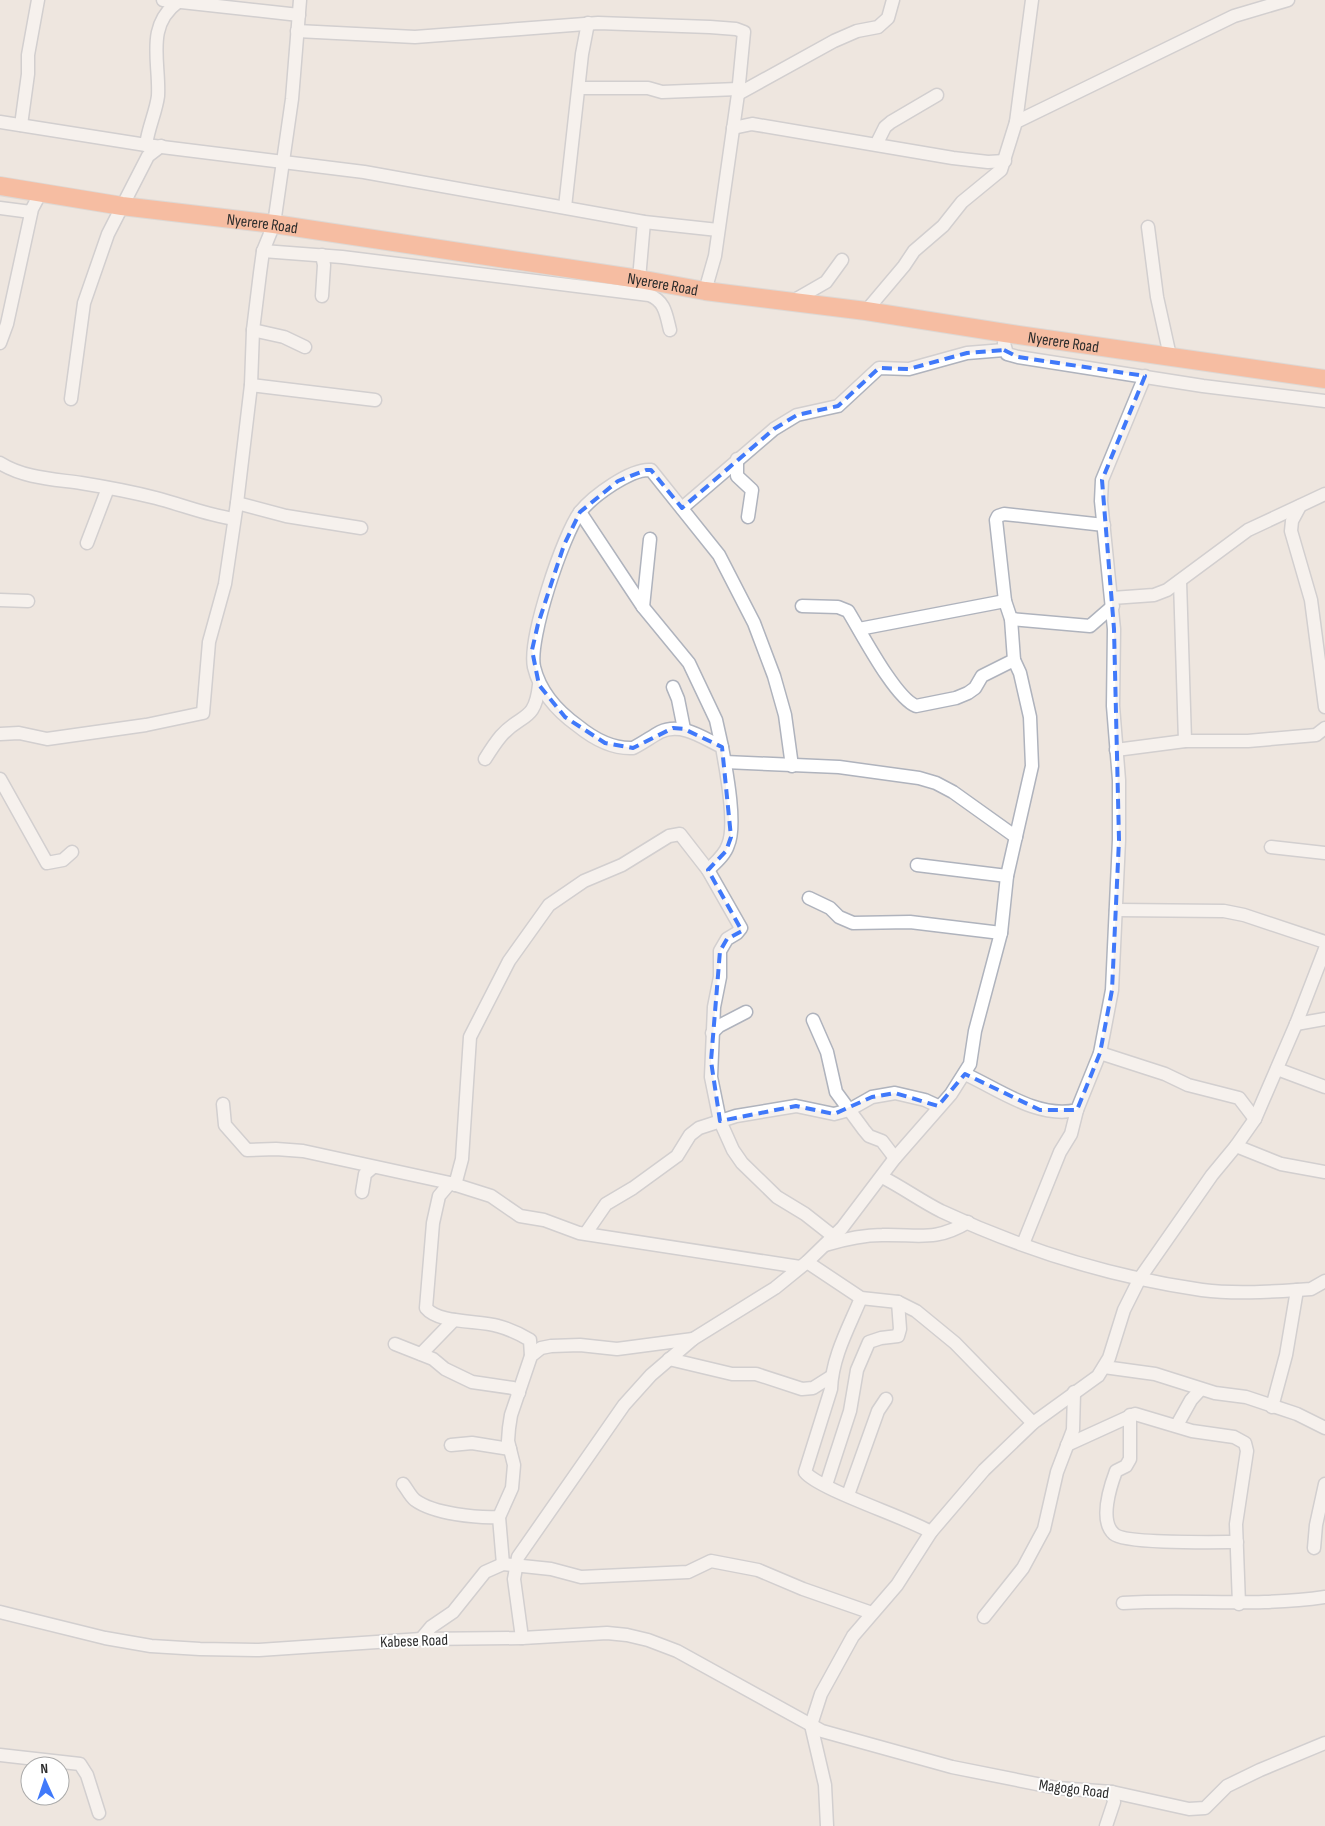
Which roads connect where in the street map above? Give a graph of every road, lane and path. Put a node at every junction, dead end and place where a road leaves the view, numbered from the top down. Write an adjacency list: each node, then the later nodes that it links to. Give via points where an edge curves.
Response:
1 (38, 0): 16 (street)
2 (163, 0): 7 (street)
3 (300, 0): 8 (street)
4 (893, 0): 12 (street, via 888,18 878,28 858,31)
5 (1032, 0): 15 (street)
6 (1288, 0): 15 (street, via 1234,16)
7 (178, 2): 8 (street); 19 (street, via 159,23 155,60 158,98)
8 (299, 15): 10 (street)
9 (588, 23): 10 (street, via 415,37); 11 (street); 12 (street, via 671,24 741,31 745,36)
10 (297, 31): 21 (street)
11 (579, 88): 12 (street); 26 (street)
12 (738, 92): 17 (street)
13 (937, 95): 18 (street, via 891,122)
14 (0, 122): 16 (street)
15 (1016, 122): 22 (street)
16 (21, 125): 19 (street)
17 (733, 128): 18 (street, via 752,124); 32 (street)
18 (877, 143): 22 (street, via 953,158)
19 (146, 145): 20 (street)
20 (161, 146): 21 (street); 25 (street, via 148,156)
21 (283, 160): 26 (street); 30 (street)
22 (1005, 161): 40 (street, via 1001,170 962,202 943,226 914,251)
23 (0, 186): 24 (highway, Nyerere Road)
24 (41, 192): 25 (highway, Nyerere Road); 28 (street)
25 (122, 206): 30 (highway, Nyerere Road); 50 (street, via 108,234 84,303)
26 (565, 207): 29 (street)
27 (0, 208): 28 (street)
28 (31, 212): 44 (street, via 7,324)
29 (644, 222): 32 (street); 36 (street)
30 (274, 224): 33 (street); 36 (highway, Nyerere Road)
31 (1148, 227): 46 (street, via 1156,297)
32 (718, 230): 37 (street)
33 (263, 251): 34 (street); 41 (street)
34 (322, 255): 38 (street); 42 (street, via 649,295 658,298 664,307)
35 (842, 260): 39 (street, via 826,282)
36 (639, 279): 37 (highway, Nyerere Road)
37 (705, 291): 39 (highway, Nyerere Road)
38 (322, 296)
39 (793, 301): 40 (highway, Nyerere Road)
40 (866, 311): 43 (highway, Nyerere Road)
41 (253, 330): 45 (street, via 284,337); 49 (street)
42 (670, 330)
43 (1005, 341): 46 (highway, Nyerere Road); 47 (street, via 1006,354); 53 (street, via 909,369 879,368 838,406 797,415)
44 (0, 342)
45 (304, 346)
46 (1170, 356): 48 (highway, Nyerere Road)
47 (1145, 376): 52 (street); 63 (street, via 1102,480)
48 (1325, 379)
49 (251, 385): 51 (street); 57 (street)
50 (71, 399)
51 (375, 400)
52 (1325, 401)
53 (737, 459): 59 (street); 61 (street, via 737,476 752,490)
54 (0, 463): 55 (street, via 26,475)
55 (108, 488): 62 (street); 66 (street)
56 (1325, 494): 58 (street)
57 (237, 503): 62 (street); 64 (street, via 286,516)
58 (1300, 506): 67 (street, via 1248,530); 79 (street, via 1291,531 1311,600)
59 (682, 508): 60 (street, via 651,470 646,470 618,481); 90 (street, via 719,555 754,623 785,715)
60 (580, 512): 73 (street); 77 (street, via 564,545 538,624 532,650)
61 (748, 517)
62 (234, 519): 82 (street, via 225,584 209,642 203,713 47,739 19,733)
63 (1104, 525): 70 (street, via 1004,514 998,516); 71 (street)
64 (361, 528)
65 (650, 539): 73 (street)
66 (87, 544)
67 (1180, 581): 71 (street, via 1154,595); 84 (street)
68 (0, 600): 69 (street)
69 (28, 600)
70 (1004, 601): 74 (street); 75 (street)
71 (1113, 602): 74 (street, via 1090,626); 87 (street)
72 (802, 606): 75 (street, via 844,608)
73 (643, 607): 86 (street, via 689,663 716,720)
74 (1011, 619): 76 (street)
75 (859, 629): 76 (street, via 895,687 910,704 916,706 956,698 975,688 982,676)
76 (1014, 660): 92 (street, via 1026,695 1032,736 1032,766)
77 (539, 685): 81 (street, via 565,717 605,743 633,748 666,730); 88 (street, via 537,701 530,714 502,735)
78 (673, 687): 81 (street)
79 (1325, 707)
80 (1325, 728): 83 (street, via 1316,735)
81 (684, 729): 86 (street)
82 (0, 734)
83 (1291, 736): 84 (street); 85 (street, via 1304,742)
84 (1185, 742): 87 (street)
85 (1325, 743)
86 (722, 747): 89 (street)
87 (1116, 750): 100 (street, via 1119,780)
88 (485, 759)
89 (725, 762): 90 (street); 97 (street, via 731,837 726,851)
90 (792, 766): 92 (street, via 839,767 936,783)
91 (0, 778): 94 (street, via 46,863 63,860)
92 (1016, 837): 98 (street)
93 (1271, 847): 95 (street)
94 (72, 852)
95 (1325, 853)
96 (917, 865): 98 (street)
97 (708, 870): 108 (street, via 740,928 727,939 720,951 720,978); 124 (street, via 681,835 674,835 622,865 584,880 542,913 510,961 470,1037 462,1159)
98 (1007, 876): 101 (street)
99 (809, 898): 101 (street, via 830,908 846,922 910,922)
100 (1116, 910): 102 (street, via 1224,911); 109 (street, via 1112,990)
101 (1001, 933): 111 (street, via 975,1031 973,1056)
102 (1325, 942)
103 (1325, 949): 107 (street)
104 (746, 1012): 108 (street)
105 (1325, 1019): 107 (street)
106 (813, 1020): 115 (street, via 827,1052 836,1092)
107 (1296, 1024): 110 (street)
108 (712, 1033): 118 (street, via 711,1076)
109 (1100, 1053): 116 (street); 117 (street, via 1188,1085 1239,1098)
110 (1277, 1069): 112 (street); 117 (street)
111 (965, 1074): 114 (street); 116 (street, via 1040,1110)
112 (1325, 1087)
113 (223, 1104): 121 (street, via 225,1125 247,1150 303,1151)
114 (938, 1106): 115 (street, via 894,1093 872,1097); 120 (street)
115 (849, 1110): 118 (street, via 834,1114 796,1106); 120 (street, via 869,1136 882,1141)
116 (1077, 1110): 129 (street, via 1071,1134 1060,1152)
117 (1254, 1119): 119 (street)
118 (720, 1120): 127 (street, via 696,1129 677,1156 606,1204); 128 (street, via 742,1163 777,1197)
119 (1236, 1146): 122 (street, via 1281,1164); 132 (street)
120 (895, 1158): 123 (street)
121 (372, 1168): 124 (street); 125 (street, via 365,1174)
122 (1325, 1172)
123 (882, 1177): 126 (street); 128 (street)
124 (453, 1184): 127 (street, via 491,1196 520,1216); 137 (street, via 439,1196 436,1208 425,1304 428,1311)
125 (362, 1192)
126 (968, 1222): 129 (street); 130 (street, via 948,1233 934,1236 860,1236)
127 (586, 1233): 131 (street)
128 (833, 1236): 130 (street)
129 (1023, 1244): 132 (street, via 1057,1257)
130 (822, 1246): 131 (street)
131 (804, 1265): 135 (street); 138 (street, via 775,1288)
132 (1140, 1278): 134 (street, via 1204,1290); 143 (street, via 1124,1310)
133 (1325, 1281): 134 (street, via 1311,1289)
134 (1297, 1290): 149 (street, via 1286,1355)
135 (861, 1298): 136 (street); 144 (street, via 847,1325)
136 (898, 1302): 151 (street, via 916,1311 955,1343); 161 (street, via 898,1336 869,1342 863,1354 848,1419)
137 (454, 1320): 140 (street); 141 (street, via 497,1325 523,1336 530,1340)
138 (693, 1339): 141 (street, via 617,1349 551,1346 541,1348); 142 (street)
139 (395, 1344): 140 (street)
140 (421, 1354): 147 (street, via 472,1382 513,1388)
141 (531, 1356): 147 (street)
142 (669, 1359): 144 (street, via 732,1374 756,1374 806,1390); 167 (street, via 624,1405)
143 (1104, 1367): 145 (street, via 1155,1374); 146 (street, via 1098,1376)
144 (832, 1376): 161 (street, via 831,1390 805,1468 806,1474)
145 (1201, 1389): 149 (street, via 1246,1397); 152 (street)
146 (1074, 1392): 151 (street); 157 (street, via 1074,1422)
147 (519, 1393): 158 (street, via 508,1428)
148 (886, 1399): 162 (street, via 878,1411)
149 (1272, 1408): 153 (street, via 1296,1414)
150 (1130, 1415): 152 (street); 154 (street); 155 (street)
151 (1033, 1422): 164 (street, via 984,1470)
152 (1177, 1426): 165 (street, via 1234,1437 1244,1443 1246,1451 1238,1506)
153 (1325, 1428)
154 (1106, 1429): 155 (street); 157 (street)
155 (1130, 1439): 165 (street, via 1129,1464 1116,1472 1110,1489 1107,1517 1113,1533 1118,1537 1141,1540)
156 (451, 1445): 158 (street, via 472,1443)
157 (1067, 1445): 173 (street, via 1057,1472 1044,1529 1023,1568)
158 (510, 1449): 163 (street, via 514,1465 512,1488)
159 (403, 1484): 163 (street, via 416,1500 430,1506 468,1517)
160 (1325, 1484): 166 (street)
161 (826, 1485): 162 (street)
162 (848, 1495): 164 (street)
163 (499, 1517): 167 (street)
164 (931, 1532): 172 (street, via 897,1585)
165 (1237, 1542): 170 (street)
166 (1314, 1548)
167 (509, 1565): 172 (street, via 581,1576 688,1572 707,1561 720,1562 758,1570); 174 (street); 175 (street, via 485,1572 453,1612 431,1627)
168 (1325, 1597): 170 (street)
169 (1123, 1603): 170 (street)
170 (1239, 1604)
171 (0, 1612): 175 (street, Kabese Road, via 152,1646 260,1650)
172 (872, 1612): 176 (street, via 853,1636 829,1680)
173 (984, 1617)
174 (522, 1638): 175 (street, Kabese Road); 176 (street, Kabese Road, via 607,1633 648,1640 677,1651)
175 (422, 1639)
176 (811, 1725): 179 (street, Magogo Road, via 832,1734 952,1767 1057,1788); 181 (street, via 825,1785)
177 (1325, 1743): 179 (street, Magogo Road, via 1228,1786 1212,1803 1200,1809 1189,1810)
178 (0, 1755): 180 (street, via 80,1764 88,1775)
179 (1112, 1792): 182 (street, via 1114,1802)
180 (99, 1813)
181 (827, 1826)
182 (1106, 1826)

